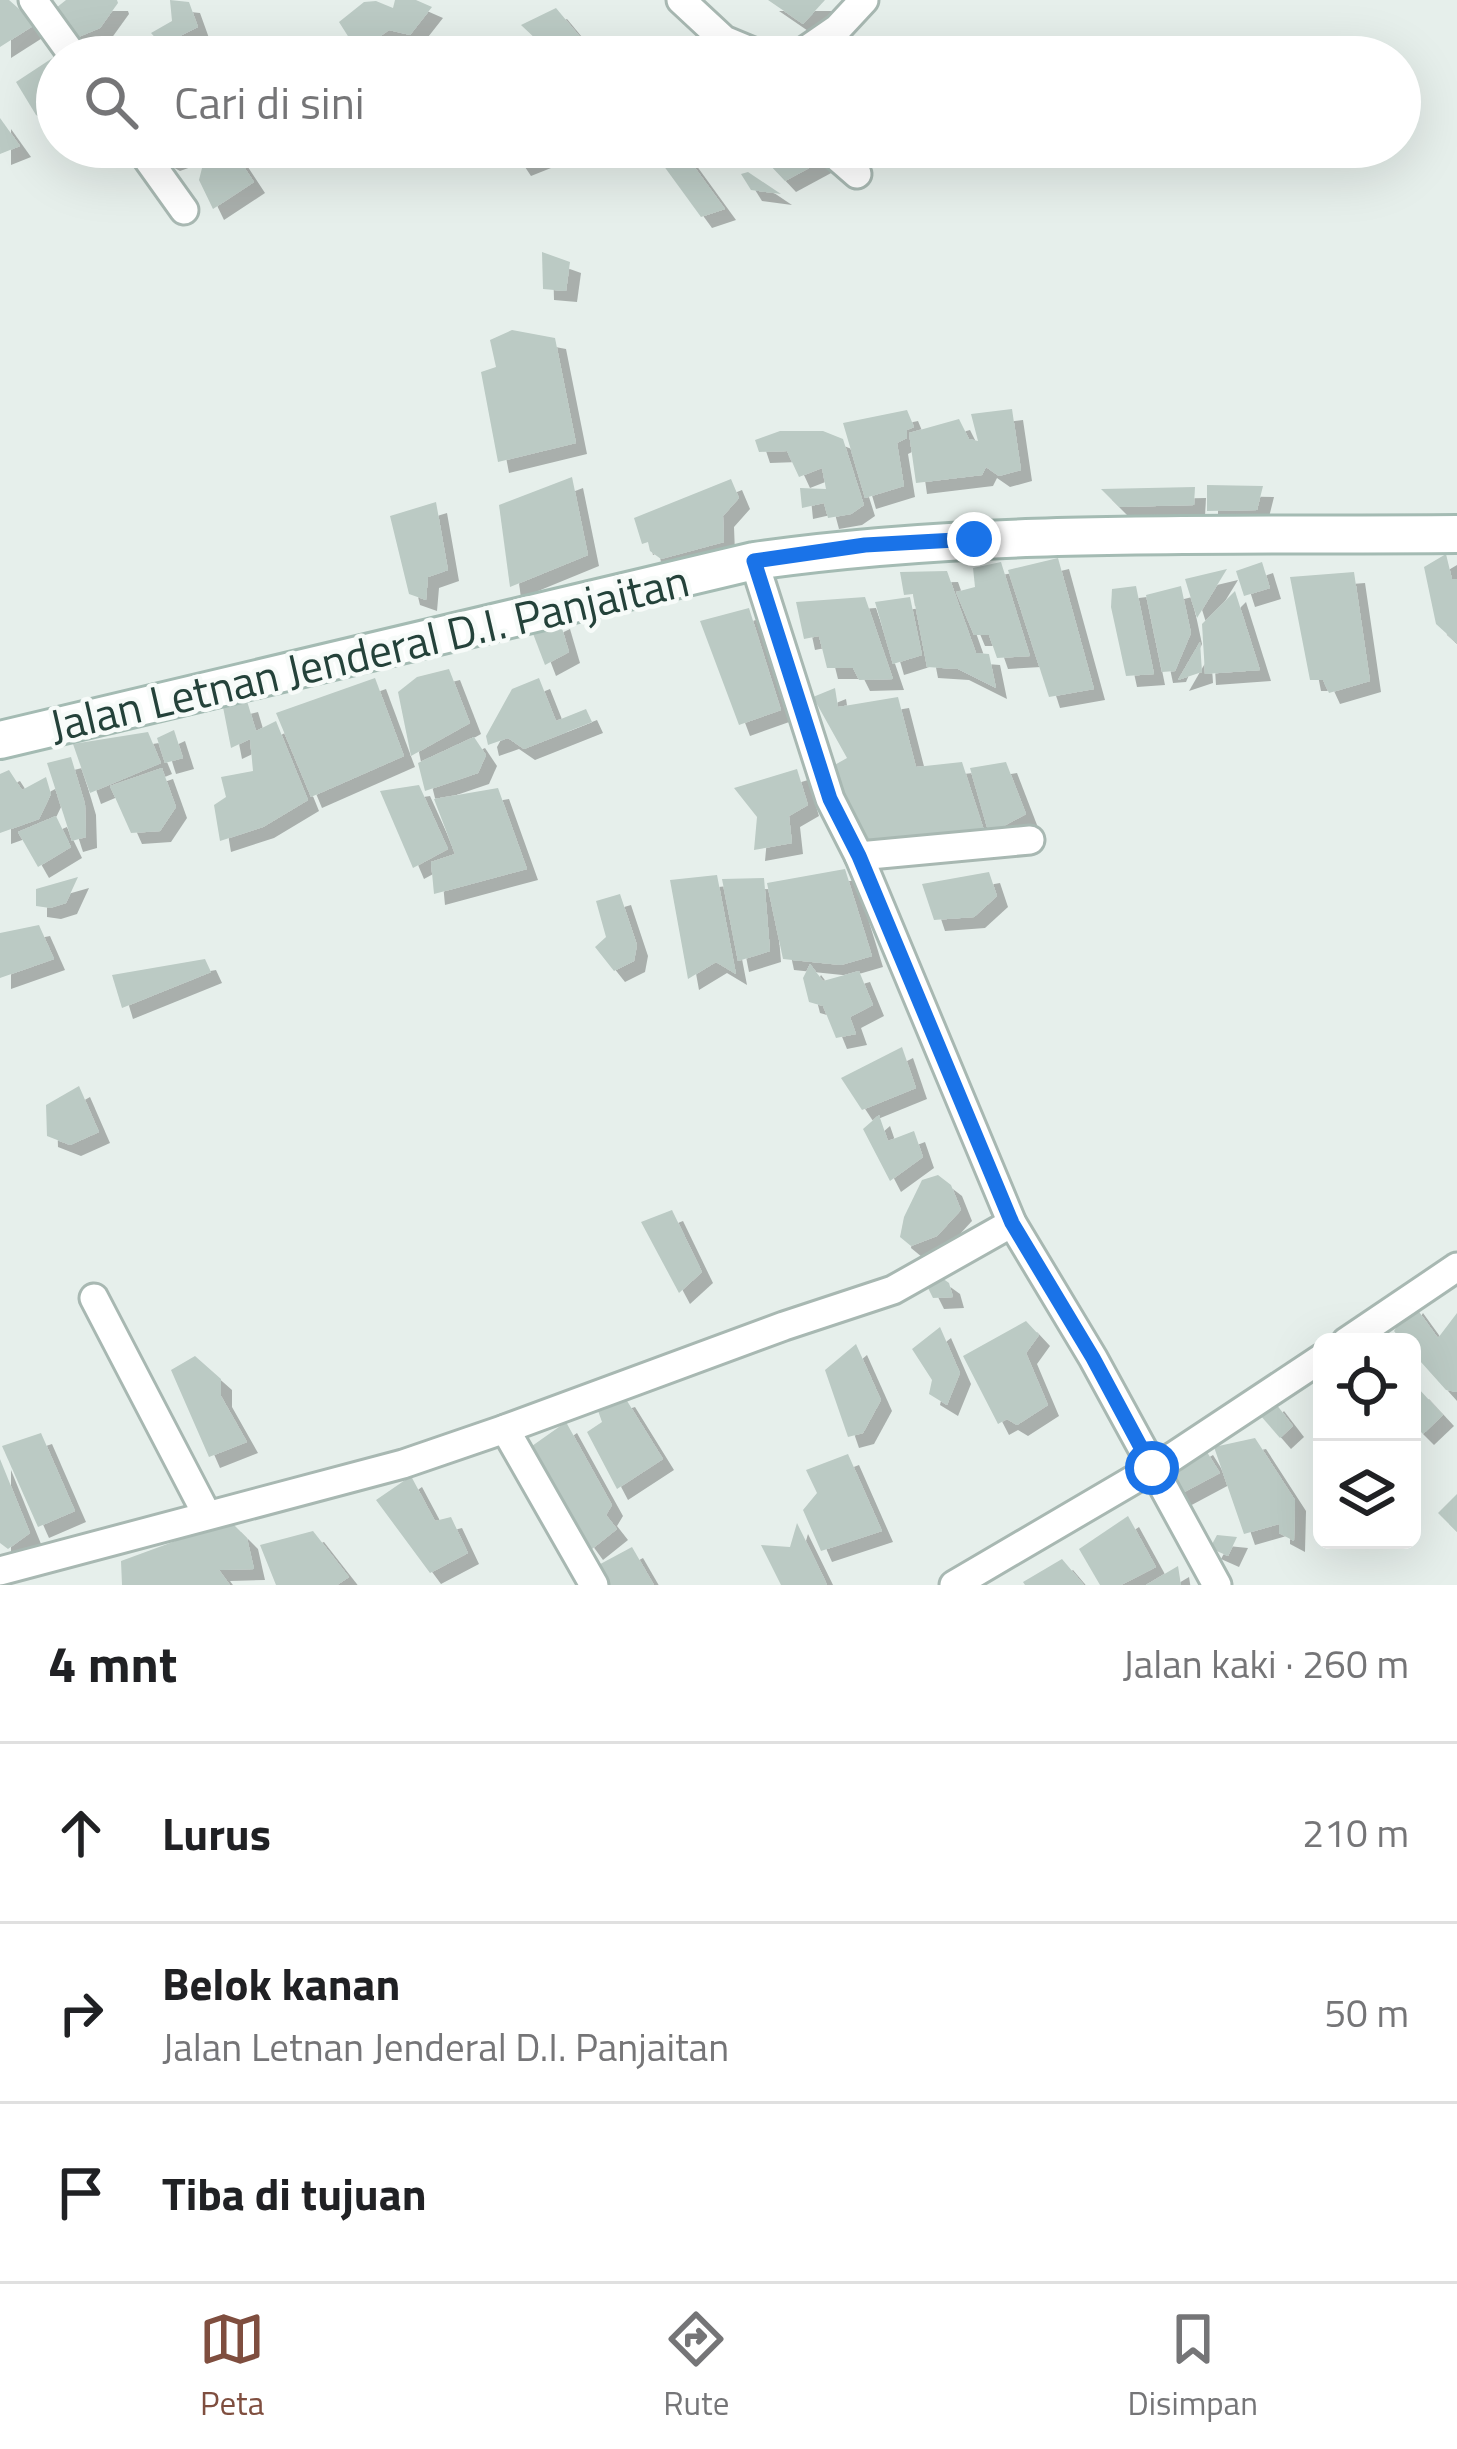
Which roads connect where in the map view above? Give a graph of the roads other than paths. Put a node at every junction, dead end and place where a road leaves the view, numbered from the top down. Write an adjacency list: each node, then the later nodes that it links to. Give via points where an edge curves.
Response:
1 (33, 0): 4 (street)
2 (681, 0): 5 (street)
3 (864, 0): 6 (street)
4 (59, 36)
5 (720, 36)
6 (826, 36)
7 (154, 168): 10 (street)
8 (850, 168): 9 (street)
9 (857, 174)
10 (184, 210)
11 (1457, 534): 12 (street, Jalan Letnan Jenderal D.I. Panjaitan, via 974,539)
12 (754, 561): 13 (street, Jalan Letnan Jenderal D.I. Panjaitan); 15 (street, via 830,799)
13 (0, 740)
14 (1030, 841): 15 (street)
15 (859, 856): 16 (street)
16 (1012, 1223): 21 (street, via 893,1290); 22 (street)
17 (1457, 1267): 19 (street)
18 (94, 1298): 23 (street)
19 (1359, 1333)
20 (1313, 1364): 22 (street)
21 (505, 1430): 23 (street); 25 (street)
22 (1152, 1468): 26 (street); 27 (street)
23 (207, 1516): 24 (street)
24 (0, 1570)
25 (594, 1585)
26 (954, 1585)
27 (1217, 1585)

